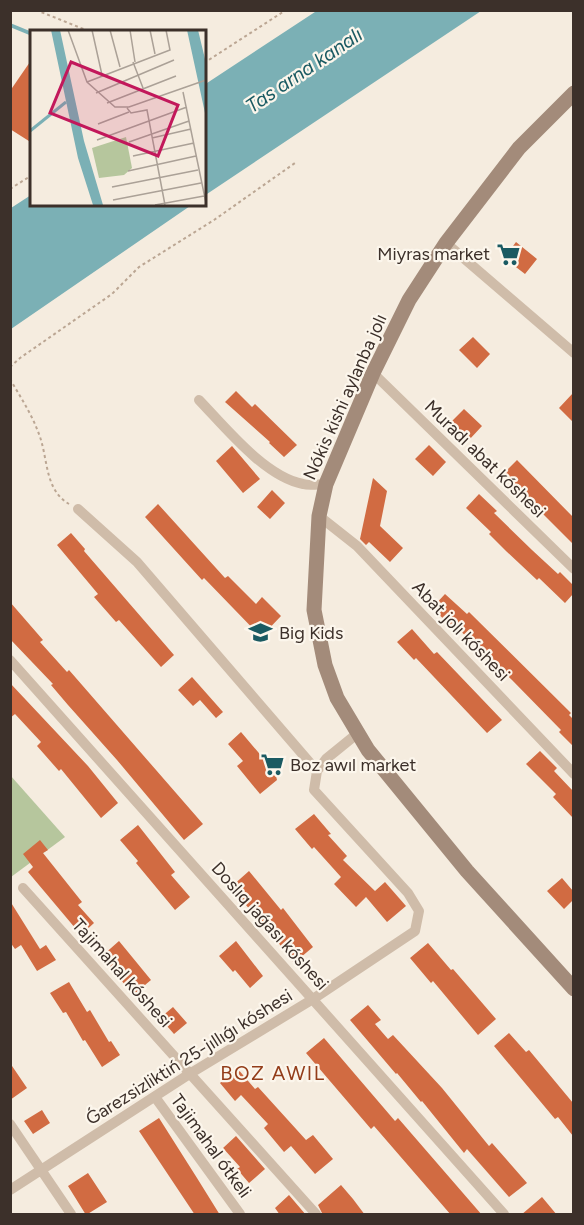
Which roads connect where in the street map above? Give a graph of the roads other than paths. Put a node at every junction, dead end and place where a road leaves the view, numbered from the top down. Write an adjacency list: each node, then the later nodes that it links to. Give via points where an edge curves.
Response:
1 (573, 93): 2 (main road, Nókis kishi aylanba jolı, via 519,148)
2 (446, 243): 3 (street); 4 (main road, Nókis kishi aylanba jolı, via 409,300)
3 (573, 353)
4 (373, 373): 6 (main road, Nókis kishi aylanba jolı); 9 (street, Muradı abat kóshesi)
5 (199, 400): 6 (street, via 264,466 304,485)
6 (326, 484): 8 (main road, Nókis kishi aylanba jolı)
7 (78, 509): 12 (street, via 137,562)
8 (320, 516): 11 (main road, Nókis kishi aylanba jolı, via 314,610 325,665 337,698); 13 (street, Abat jolı kóshesi, via 357,546)
9 (573, 569)
10 (10, 660): 16 (street, Doslıq jaǵası kóshesi)
11 (358, 733): 12 (street); 15 (main road, Nókis kishi aylanba jolı, via 467,871)
12 (317, 771): 16 (street, Ǵarezsizliktiń 25-jıllıǵı kóshesi, via 314,790 408,893 419,911 415,931)
13 (573, 774)
14 (22, 888): 17 (street, Tajimahal kóshesi)
15 (573, 990)
16 (313, 999): 17 (street, Ǵarezsizliktiń 25-jıllıǵı kóshesi); 25 (street, Doslıq jaǵası kóshesi)
17 (191, 1073): 18 (street, Ǵarezsizliktiń 25-jıllıǵı kóshesi); 24 (street, Tajimahal kóshesi)
18 (155, 1097): 20 (street, Ǵarezsizliktiń 25-jıllıǵı kóshesi); 23 (street, Tajimahal ótkeli)
19 (10, 1124): 20 (street)
20 (42, 1168): 21 (street, Ǵarezsizliktiń 25-jıllıǵı kóshesi); 22 (street)
21 (10, 1190)
22 (71, 1215)
23 (240, 1215)
24 (316, 1215)
25 (504, 1215)

